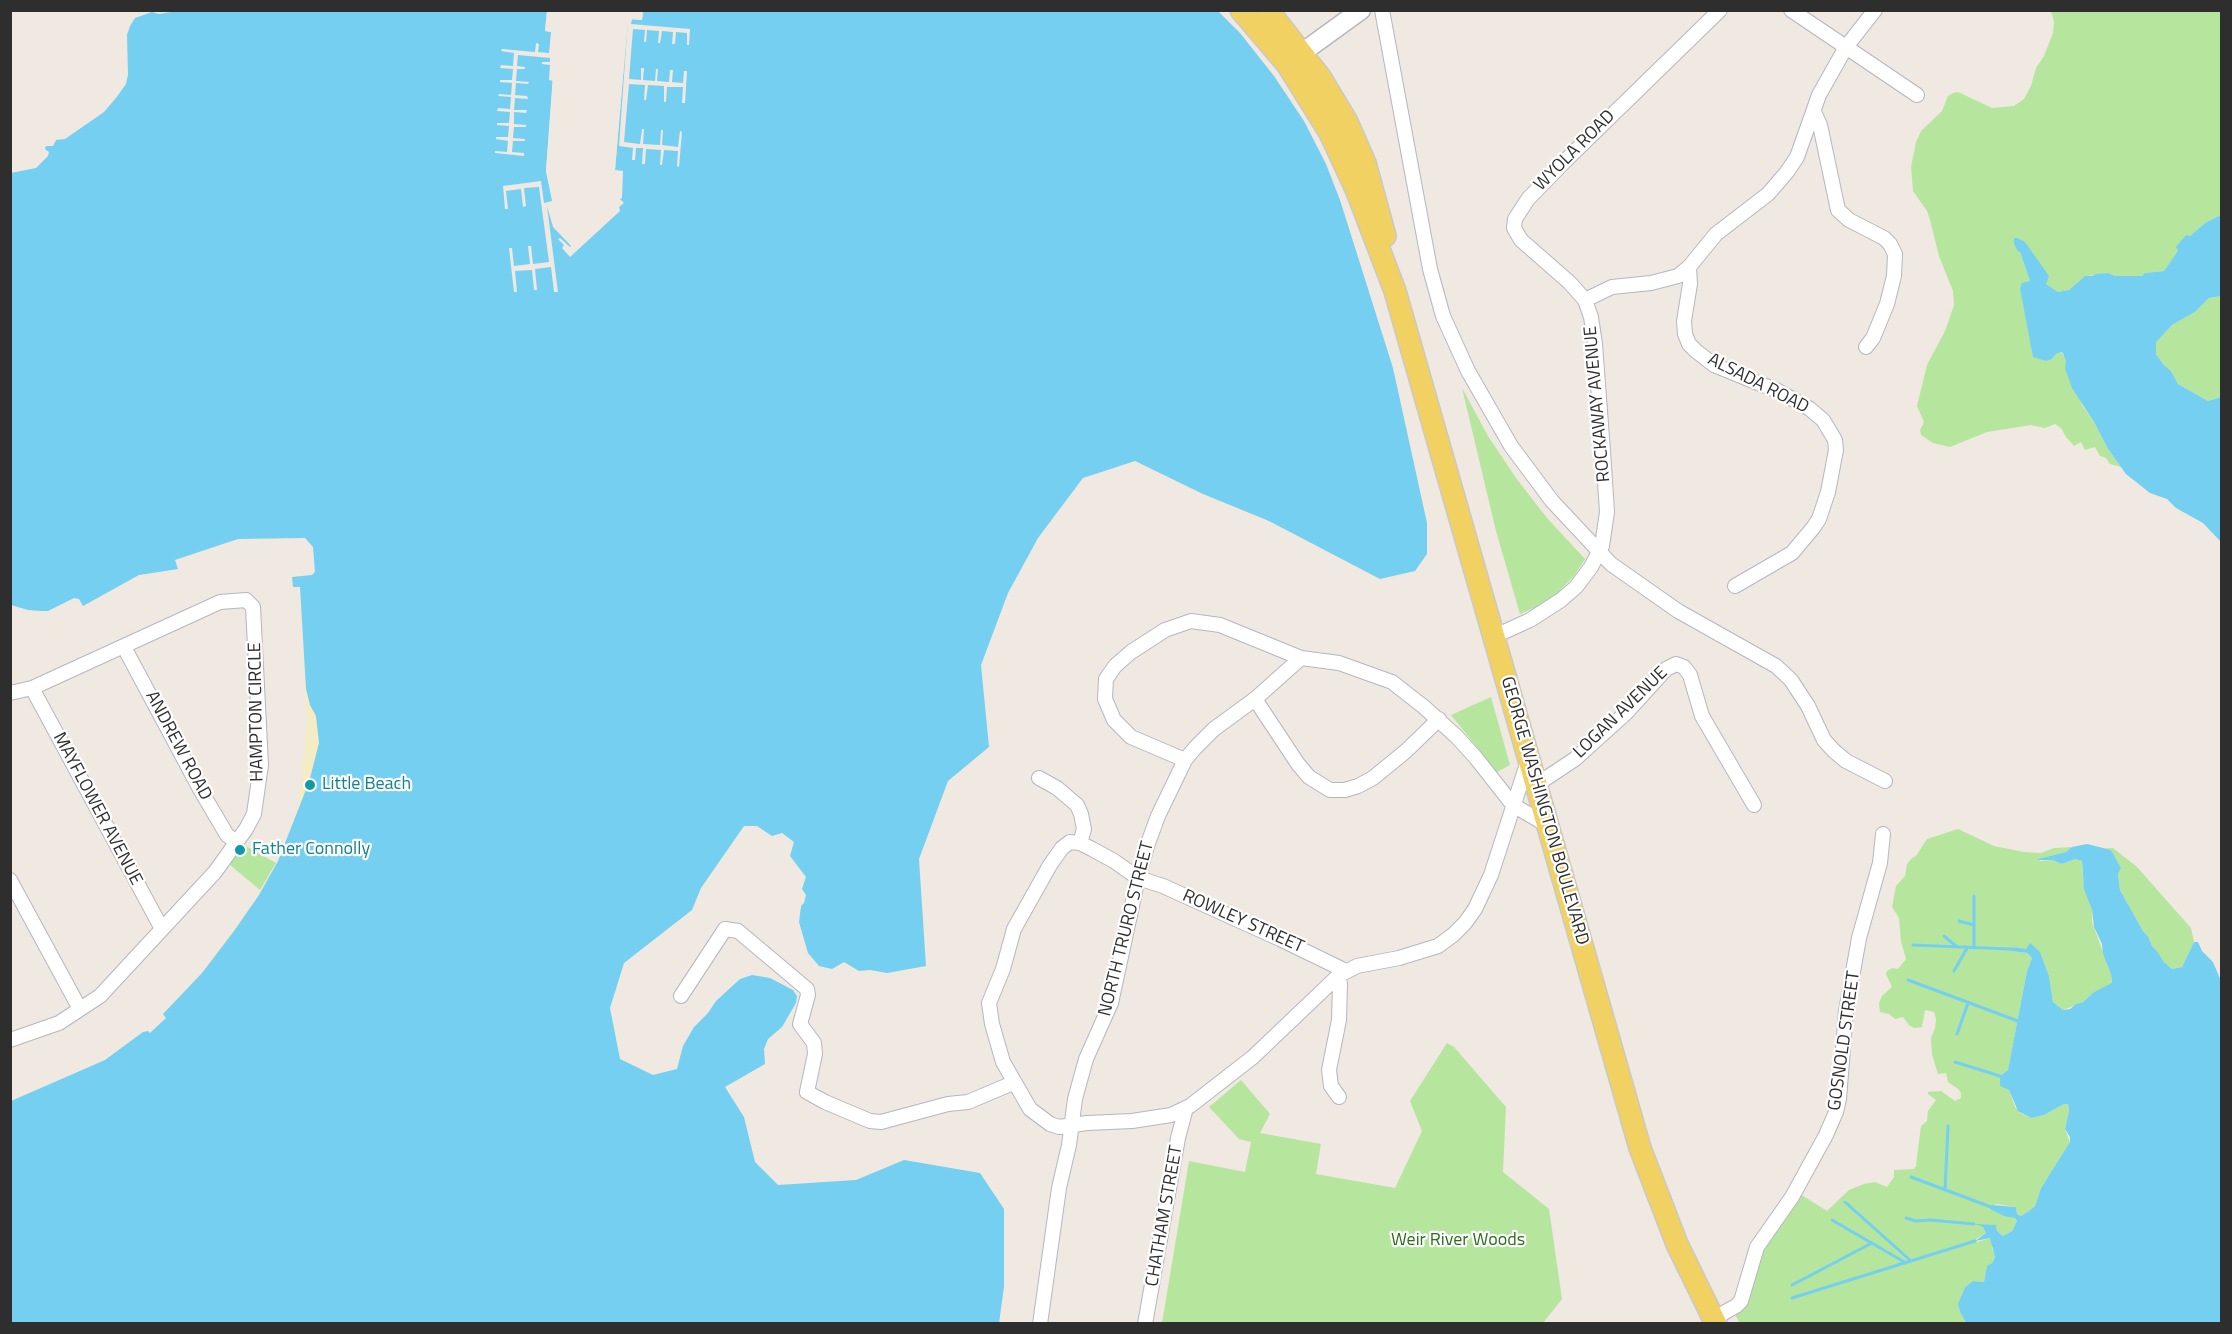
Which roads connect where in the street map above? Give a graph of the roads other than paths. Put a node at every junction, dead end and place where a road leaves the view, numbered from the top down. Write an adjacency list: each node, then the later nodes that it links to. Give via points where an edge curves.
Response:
1 (1241, 10): 9 (main road, GEORGE WASHINGTON BOULEVARD)
2 (1268, 10): 9 (main road, GEORGE WASHINGTON BOULEVARD)
3 (1361, 10): 9 (street)
4 (1382, 10): 15 (street, via 1430,269 1451,335 1511,446 1552,501)
5 (1720, 10): 13 (street, WYOLA ROAD, via 1564,162 1528,199 1515,219 1514,228 1521,240)
6 (1791, 10): 8 (street)
7 (1875, 10): 8 (street, ROCKAWAY AVENUE)
8 (1846, 47): 10 (street); 11 (street, ROCKAWAY AVENUE, via 1818,95)
9 (1295, 58): 17 (main road, GEORGE WASHINGTON BOULEVARD, via 1331,95 1357,142 1377,202 1395,291)
10 (1917, 95)
11 (1814, 112): 12 (street, ROCKAWAY AVENUE, via 1788,172 1716,234); 14 (street, via 1838,210 1848,220 1884,238 1895,254 1887,304)
12 (1689, 267): 13 (street, ROCKAWAY AVENUE, via 1678,276 1612,288); 16 (street, ALSADA ROAD, via 1684,321 1689,344 1714,365 1778,391 1810,410 1823,420 1836,440 1834,464 1819,519 1792,553)
13 (1585, 300): 15 (street, ROCKAWAY AVENUE, via 1595,344 1607,512)
14 (1866, 347)
15 (1599, 551): 17 (street, ROCKAWAY AVENUE, via 1591,567 1561,600); 27 (street, via 1624,574 1678,611 1776,666 1791,680 1834,751)
16 (1735, 586)
17 (1495, 636): 25 (main road, GEORGE WASHINGTON BOULEVARD)
18 (124, 646): 20 (street, HAMPTON CIRCLE); 33 (street, ANDREW ROAD, via 211,810); 33 (street, HAMPTON CIRCLE, via 220,602 246,600 253,608 261,765 254,814)
19 (1301, 658): 22 (street, NORTH TRURO STREET); 23 (street, via 1339,663 1392,682); 24 (street, via 1220,625 1191,621 1165,630 1115,666 1106,680 1105,699 1114,720 1131,737)
20 (32, 688): 21 (street, HAMPTON CIRCLE); 37 (street, MAYFLOWER AVENUE)
21 (10, 693)
22 (1255, 699): 23 (street, via 1298,764 1330,790 1345,790 1373,778); 24 (street, NORTH TRURO STREET, via 1214,729)
23 (1438, 719): 29 (street)
24 (1185, 760): 35 (street, NORTH TRURO STREET, via 1158,816)
25 (1529, 760): 28 (main road, GEORGE WASHINGTON BOULEVARD); 29 (street)
26 (1039, 778): 34 (street, via 1077,805 1083,829)
27 (1885, 781)
28 (1536, 785): 30 (street, LOGAN AVENUE, via 1575,759 1626,713 1666,669 1676,664 1690,675 1702,716); 31 (main road, GEORGE WASHINGTON BOULEVARD)
29 (1513, 804): 31 (street); 38 (street, via 1484,892 1453,935 1438,946)
30 (1754, 805)
31 (1547, 825): 46 (main road, GEORGE WASHINGTON BOULEVARD, via 1640,1148 1677,1244)
32 (1883, 834): 46 (street, GOSNOLD STREET, via 1846,1011 1836,1112 1792,1197 1757,1247 1741,1300)
33 (237, 843): 37 (street, HAMPTON CIRCLE)
34 (1080, 843): 35 (street, ROWLEY STREET); 42 (street, via 1070,842 1050,865 1014,929 1004,969 989,1003 998,1046)
35 (1138, 878): 38 (street, ROWLEY STREET, via 1290,943); 45 (street, NORTH TRURO STREET, via 1111,1003 1080,1079)
36 (10, 880): 40 (street)
37 (162, 929): 40 (street, HAMPTON CIRCLE, via 100,996)
38 (1342, 973): 43 (street, via 1339,1020 1329,1070 1331,1086); 44 (street, via 1253,1058)
39 (681, 996): 42 (street, via 725,929 738,931 807,989 800,1028 815,1048 807,1092 851,1114 881,1122 968,1102)
40 (80, 1009): 41 (street, HAMPTON CIRCLE, via 59,1023)
41 (10, 1040)
42 (1013, 1083): 45 (street, via 1039,1117 1059,1127)
43 (1339, 1097)
44 (1186, 1108): 45 (street, via 1155,1118); 48 (street, CHATHAM STREET)
45 (1072, 1125): 47 (street, NORTH TRURO STREET)
46 (1714, 1321)
47 (1040, 1323)
48 (1145, 1323)

